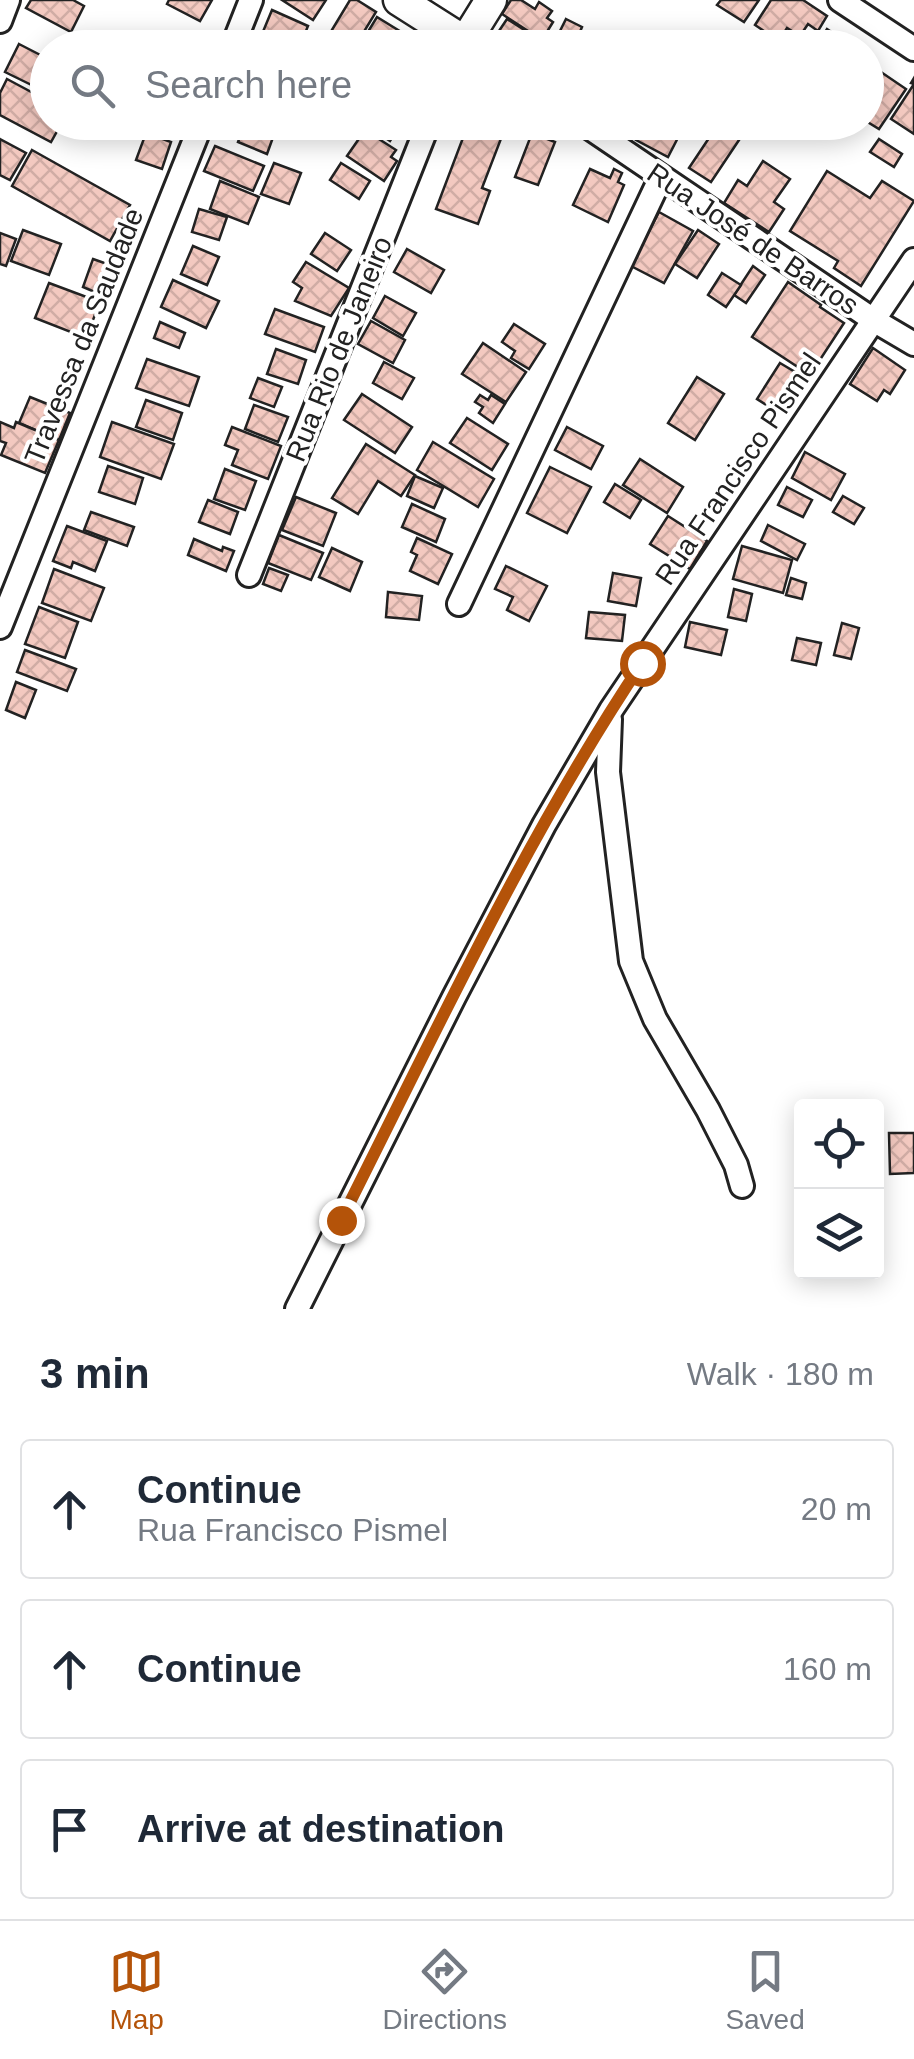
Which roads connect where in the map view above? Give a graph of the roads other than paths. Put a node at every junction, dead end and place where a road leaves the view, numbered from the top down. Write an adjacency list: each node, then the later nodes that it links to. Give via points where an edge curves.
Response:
1 (8, 0): 6 (street)
2 (251, 0): 7 (street)
3 (399, 0): 8 (street)
4 (491, 0): 9 (street)
5 (840, 0): 10 (street)
6 (0, 21)
7 (239, 30)
8 (443, 30)
9 (475, 30)
10 (914, 49)
11 (194, 140): 18 (street, Travessa da Saudade)
12 (422, 140): 19 (street, Rua Rio de Janeiro)
13 (607, 140): 14 (street, Rua José de Barros)
14 (661, 178): 16 (street, Rua José de Barros); 20 (street)
15 (914, 260): 16 (street, Rua Francisco Pismel)
16 (874, 321): 17 (street, Rua José de Barros); 22 (street, Rua Francisco Pismel)
17 (914, 344)
18 (11, 569): 21 (street, Travessa da Saudade)
19 (248, 575)
20 (459, 604)
21 (0, 628)
22 (611, 710): 23 (street, via 608,772 631,962); 24 (street, Rua Francisco Pismel, via 544,825)
23 (742, 1186)
24 (297, 1309)

